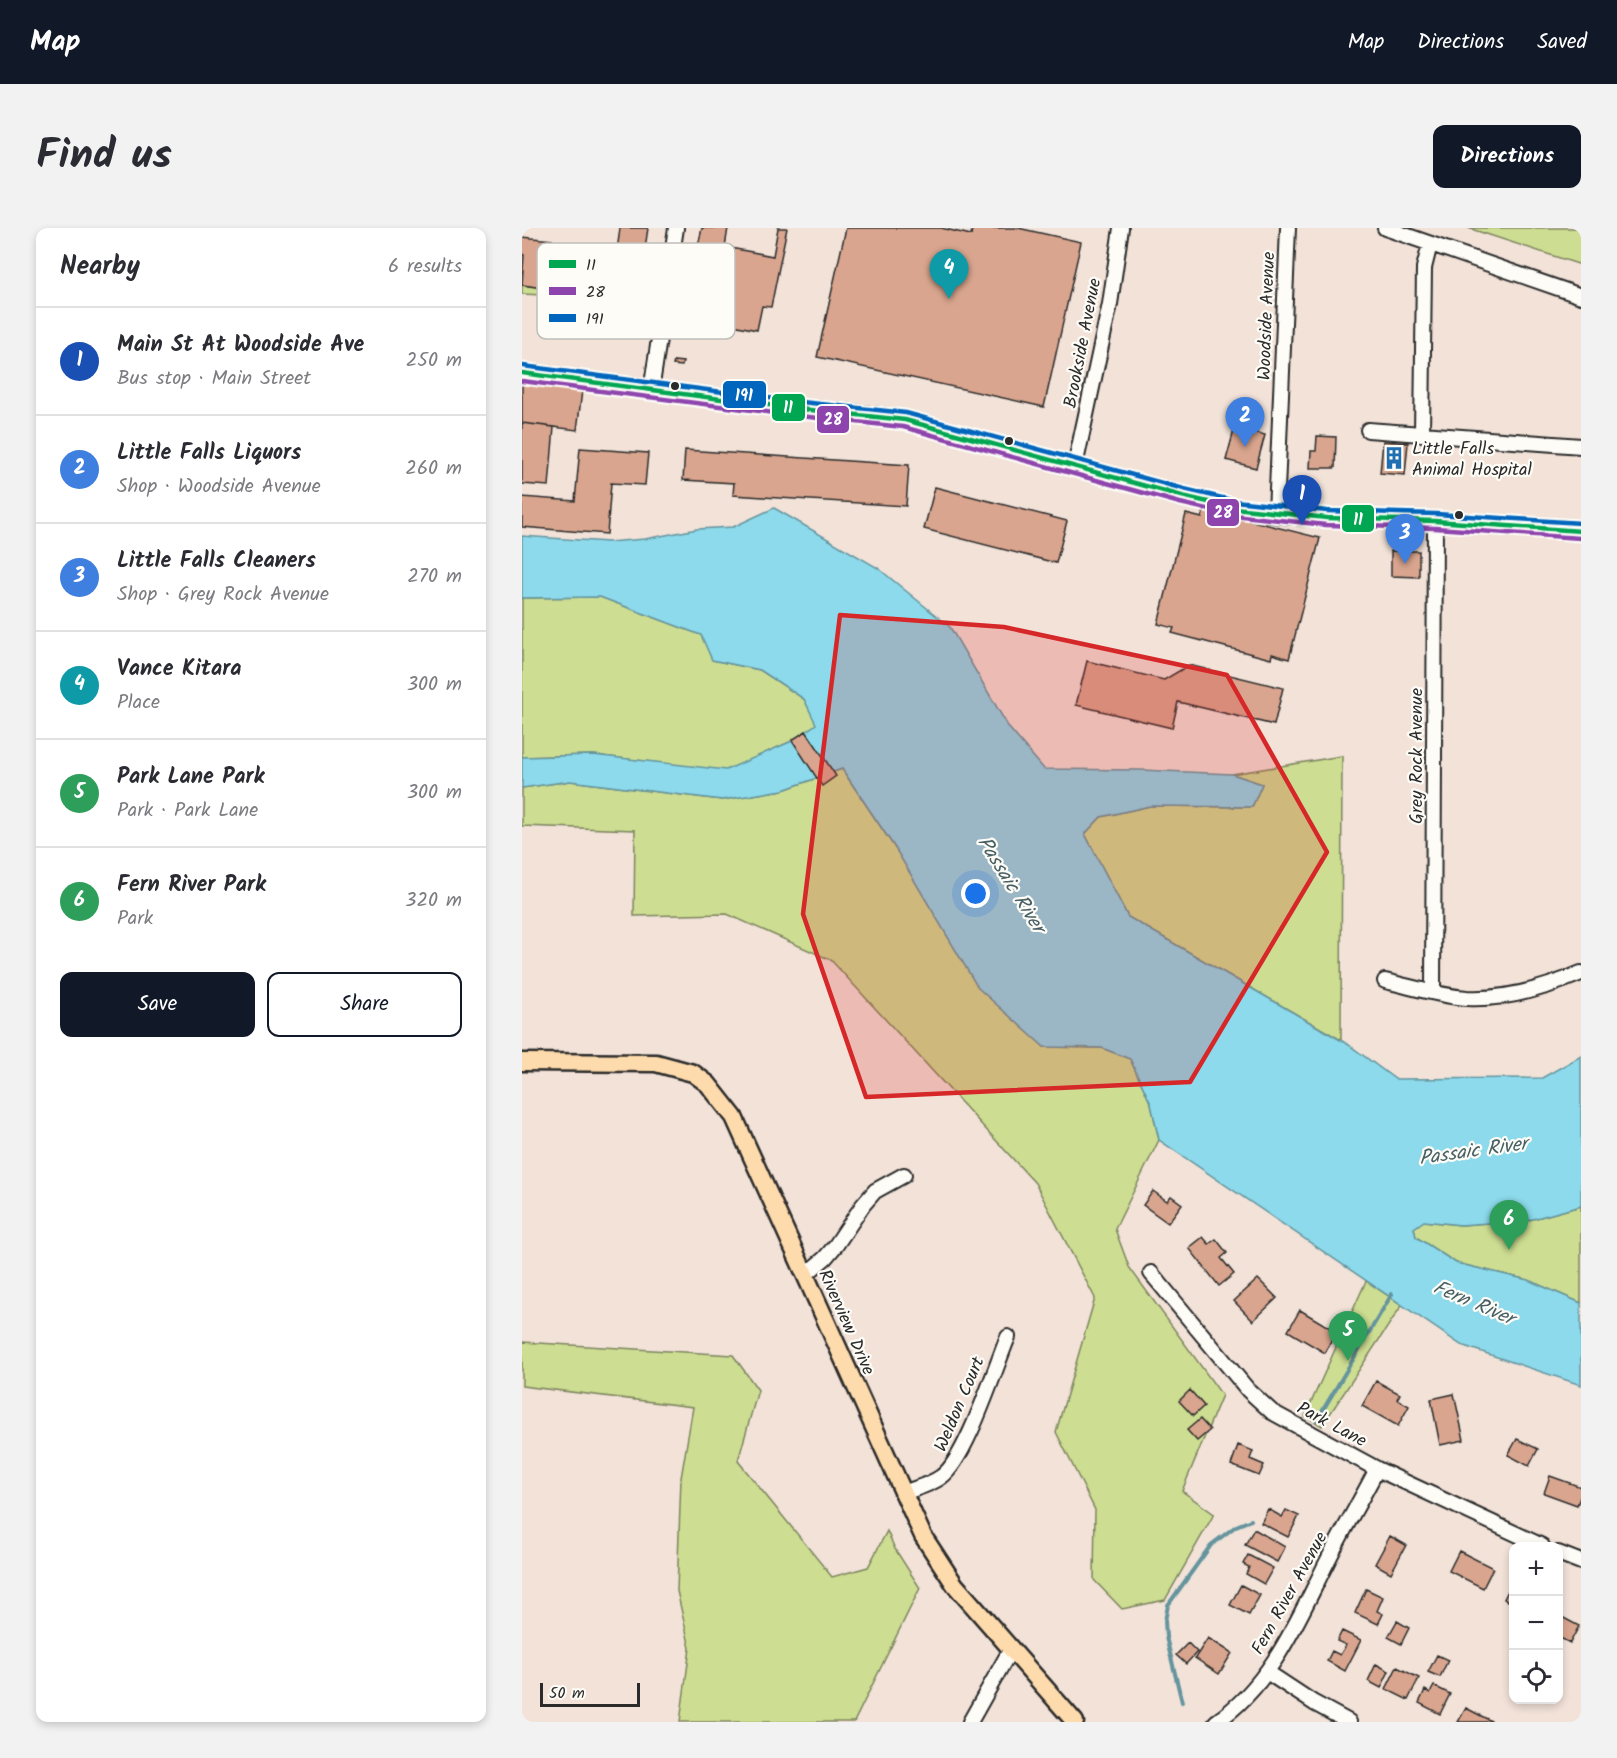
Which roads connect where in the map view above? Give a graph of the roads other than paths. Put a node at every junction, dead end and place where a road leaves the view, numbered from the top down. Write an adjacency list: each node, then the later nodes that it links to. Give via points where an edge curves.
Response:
1 (676, 228): 5 (street)
2 (1121, 228): 14 (street, Brookside Avenue, via 1110,304)
3 (1288, 228): 15 (street, Woodside Avenue)
4 (1385, 228): 6 (street)
5 (674, 243)
6 (1430, 244): 7 (street); 12 (street, via 1424,268)
7 (1581, 296)
8 (659, 339): 10 (street)
9 (522, 373): 10 (main road)
10 (651, 391): 14 (main road, via 895,419)
11 (1368, 430): 12 (street)
12 (1422, 434): 13 (street)
13 (1581, 446)
14 (1075, 466): 15 (main road, via 1182,496)
15 (1276, 514): 16 (main road)
16 (1435, 521): 17 (main road); 20 (street, Grey Rock Avenue)
17 (1581, 531)
18 (1581, 973): 20 (street, via 1512,995 1468,998)
19 (1385, 981): 20 (street)
20 (1433, 992)
21 (522, 1062): 24 (main road, Riverview Drive, via 656,1063 693,1073 708,1084 734,1117)
22 (904, 1175): 24 (street, via 875,1191 837,1245)
23 (1151, 1273): 26 (street, Park Lane, via 1257,1400)
24 (805, 1275): 27 (main road, Riverview Drive)
25 (1008, 1337): 27 (street, Weldon Court, via 961,1454 944,1476)
26 (1377, 1469): 28 (street, Park Lane); 32 (street, Fern River Avenue, via 1296,1625)
27 (903, 1493): 31 (main road, Riverview Drive, via 922,1536 955,1585)
28 (1533, 1542)
29 (1563, 1555): 30 (street)
30 (1581, 1562)
31 (1011, 1649): 33 (street); 34 (main road, Riverview Drive)
32 (1267, 1672): 35 (street, Fern River Avenue); 36 (street)
33 (970, 1722)
34 (1075, 1722)
35 (1216, 1722)
36 (1349, 1722)

